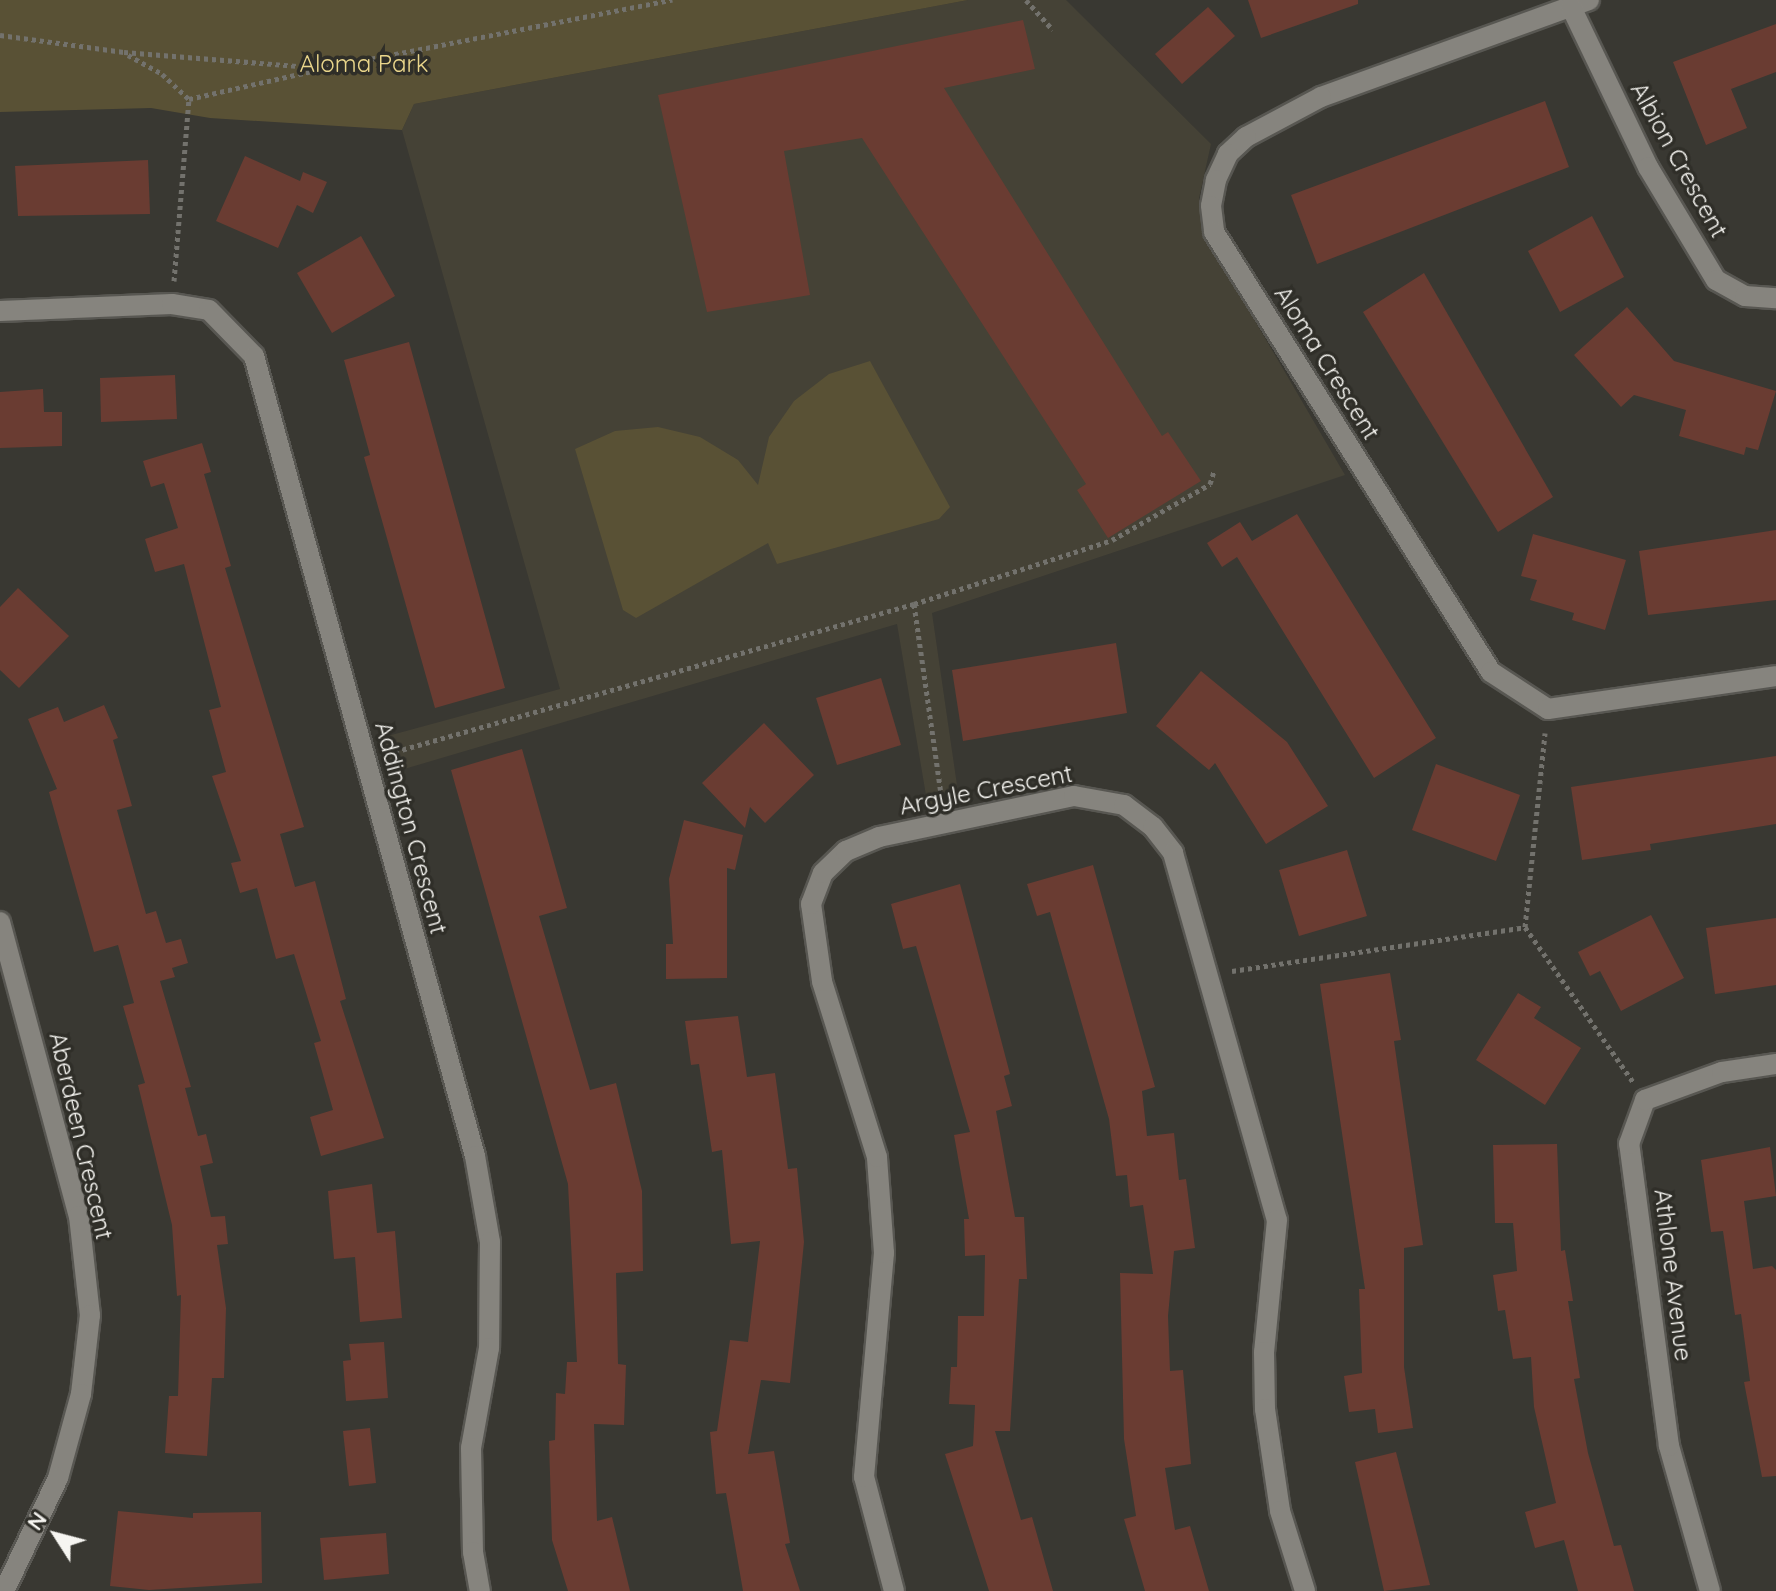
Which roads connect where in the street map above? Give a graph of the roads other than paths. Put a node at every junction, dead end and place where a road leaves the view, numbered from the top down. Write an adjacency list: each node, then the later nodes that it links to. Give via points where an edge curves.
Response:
1 (1580, 3): 2 (street, Albion Crescent, via 1648,167 1716,280 1745,296); 4 (street, Aloma Crescent, via 1321,97 1246,137 1228,154 1211,206 1214,232 1491,672 1548,709)
2 (1776, 298)
3 (0, 311): 8 (street, Addington Crescent, via 172,304 209,310 254,356 475,1156 490,1242 489,1348 471,1448 473,1552)
4 (1776, 676)
5 (0, 922): 7 (street, Aberdeen Crescent, via 79,1216 90,1315 81,1394 58,1478)
6 (1776, 1064): 11 (street, Athlone Avenue, via 1722,1072 1645,1100 1629,1144 1669,1446)
7 (4, 1591)
8 (480, 1591)
9 (894, 1591): 10 (street, Argyle Crescent, via 864,1477 884,1253 877,1157 822,981 811,904 823,873 846,851 879,837 1074,796 1124,805 1153,827 1173,853 1277,1220 1264,1352 1265,1409 1280,1511)
10 (1305, 1591)
11 (1710, 1591)

